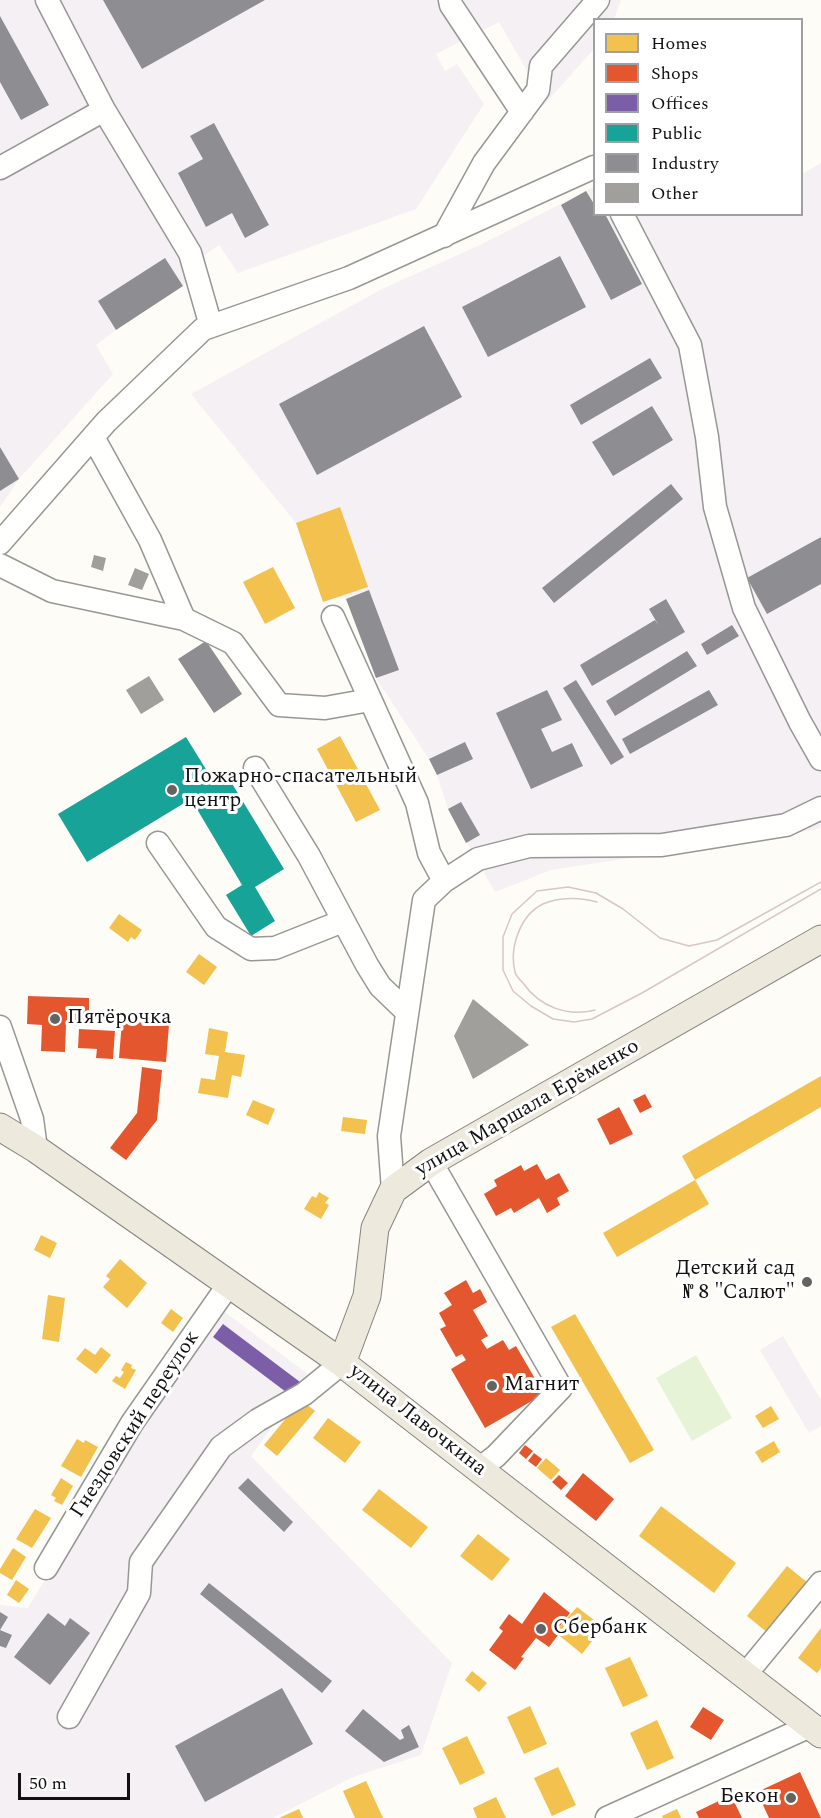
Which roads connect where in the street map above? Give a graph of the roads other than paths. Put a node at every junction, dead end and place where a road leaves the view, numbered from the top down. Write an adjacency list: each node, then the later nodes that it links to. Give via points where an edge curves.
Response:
1 (47, 0): 4 (street)
2 (450, 0): 5 (street)
3 (598, 0): 5 (street, via 541,66 538,90)
4 (104, 110): 7 (street); 10 (street, via 190,253)
5 (522, 112): 9 (street, via 484,163)
6 (593, 167): 9 (street)
7 (0, 168)
8 (623, 216): 17 (street, via 690,345 715,507 744,608)
9 (444, 236): 10 (street, via 349,278)
10 (211, 326): 11 (street, via 203,329)
11 (93, 437): 12 (street); 15 (street, via 150,540)
12 (0, 543)
13 (0, 565): 15 (street, via 52,591)
14 (333, 617): 16 (street)
15 (184, 620): 16 (street, via 233,643 279,705 325,708)
16 (370, 700): 21 (street, via 417,803 429,853)
17 (821, 759)
18 (255, 768): 22 (street)
19 (821, 808): 21 (street, via 786,825 662,845 529,846 478,859)
20 (158, 843): 22 (street, via 216,927 251,949 275,948)
21 (444, 881): 24 (street, via 424,900)
22 (343, 921): 24 (street, via 380,986)
23 (821, 939): 28 (main road, улица Маршала Ерёменко)
24 (407, 1012): 29 (street, via 389,1136)
25 (0, 1027): 27 (street, via 32,1119)
26 (0, 1127): 27 (main road, улица Лавочкина)
27 (36, 1149): 30 (main road, улица Лавочкина)
28 (431, 1162): 29 (main road, улица Маршала Ерёменко); 32 (street, via 561,1389)
29 (393, 1190): 31 (main road, улица Маршала Ерёменко, via 375,1228 367,1296)
30 (229, 1284): 31 (main road, улица Лавочкина); 33 (street, Гнездовский переулок, via 132,1423)
31 (342, 1363): 32 (main road, улица Лавочкина); 36 (street, via 304,1394 220,1447 141,1562 139,1593)
32 (479, 1469): 35 (main road, улица Лавочкина)
33 (46, 1568)
34 (821, 1583): 35 (street)
35 (745, 1675): 37 (main road, улица Лавочкина)
36 (69, 1718)
37 (816, 1730): 38 (street)
38 (607, 1818)

